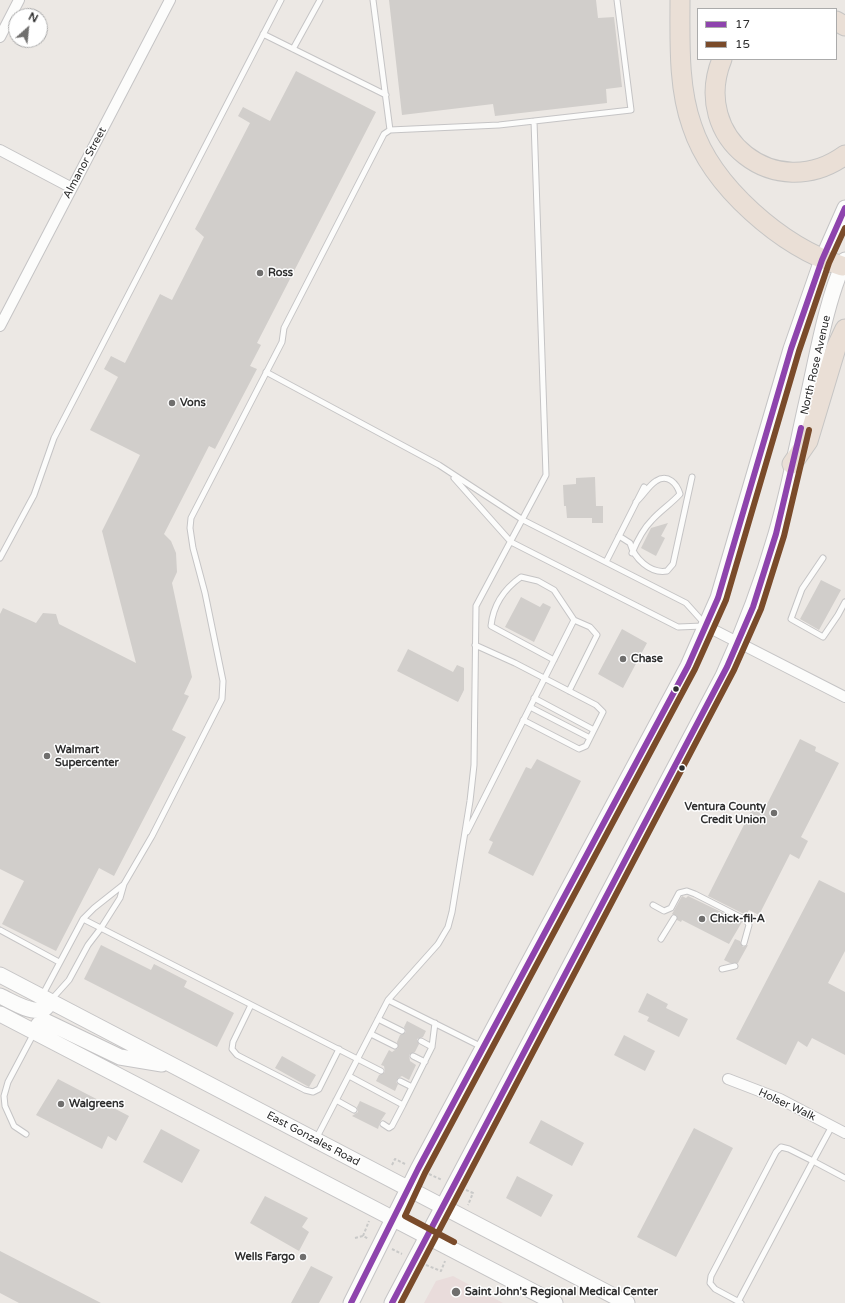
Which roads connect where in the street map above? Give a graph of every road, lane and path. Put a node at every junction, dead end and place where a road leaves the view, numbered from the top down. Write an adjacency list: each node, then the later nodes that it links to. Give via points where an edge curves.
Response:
1 (20, 0): 9 (street)
2 (170, 0): 17 (street, Almanor Street)
3 (281, 0): 8 (lane)
4 (320, 0): 10 (lane)
5 (373, 0): 12 (lane)
6 (617, 0): 13 (lane, via 631,110)
7 (680, 0): 19 (highway, via 680,40 685,97 700,149 733,194 750,210 770,227)
8 (263, 34): 10 (lane); 33 (lane, via 54,438 34,495)
9 (0, 37)
10 (294, 49): 12 (lane)
11 (722, 60): 16 (highway, via 716,78 715,98 718,116 726,135 740,152 763,167 792,173 807,173 828,166)
12 (386, 95): 14 (lane)
13 (534, 121): 14 (lane); 29 (lane, via 546,475)
14 (390, 130): 23 (lane, via 384,134 284,328 282,342)
15 (0, 150): 17 (street)
16 (845, 155)
17 (72, 188): 21 (street, Almanor Street)
18 (845, 208): 19 (main road)
19 (822, 260): 20 (highway); 38 (main road, via 791,349 718,598)
20 (844, 263): 24 (main road, North Rose Avenue, via 822,336)
21 (0, 326)
22 (845, 329): 24 (highway, via 836,348 808,441)
23 (266, 372): 25 (lane); 51 (lane, via 191,518 193,548 223,681 222,699 152,836)
24 (792, 464): 39 (main road, North Rose Avenue, via 776,534)
25 (452, 475): 29 (lane); 31 (lane)
26 (692, 477): 32 (lane, via 674,564 667,571 655,570 638,560)
27 (644, 487): 28 (lane)
28 (636, 502): 30 (lane); 32 (lane, via 656,480 664,478 671,480 680,494 652,520 638,539)
29 (523, 520): 31 (lane); 35 (lane)
30 (619, 536): 32 (lane, via 630,542); 35 (lane)
31 (511, 542): 38 (lane, via 678,627); 40 (lane, via 476,606)
32 (632, 553)
33 (0, 558)
34 (823, 558): 36 (lane, via 802,589 791,618 823,637)
35 (606, 562): 38 (lane, via 686,603)
36 (845, 602)
37 (574, 620): 41 (lane); 41 (lane, via 554,590 538,581 521,577 509,586 492,615 490,626); 43 (lane, via 590,627 597,635)
38 (706, 626): 39 (street); 78 (main road, via 688,666)
39 (739, 642): 44 (street); 101 (main road, North Rose Avenue, via 602,909)
40 (475, 646): 42 (lane); 50 (lane, via 474,765)
41 (554, 660): 42 (lane)
42 (545, 678): 43 (lane); 45 (lane)
43 (569, 691): 48 (lane, via 596,705 603,712)
44 (845, 697)
45 (534, 698): 46 (lane); 48 (lane)
46 (530, 707): 47 (lane); 49 (lane)
47 (523, 720): 49 (lane, via 579,750 586,746); 50 (lane)
48 (594, 730): 49 (lane)
49 (590, 738)
50 (464, 838): 67 (lane, via 448,926 438,944)
51 (124, 884): 56 (lane); 57 (lane, via 120,898)
52 (687, 891): 53 (lane); 54 (lane, via 679,893 671,908 664,911); 60 (lane, via 746,920 748,925)
53 (685, 897)
54 (653, 906)
55 (674, 918): 59 (lane)
56 (83, 919): 57 (lane); 61 (lane)
57 (101, 928): 66 (lane, via 88,945 69,980); 68 (lane)
58 (0, 930): 61 (lane)
59 (661, 939)
60 (744, 943)
61 (59, 962): 66 (lane)
62 (735, 966): 63 (lane, via 729,965)
63 (722, 970)
64 (0, 975): 66 (main road, East Gonzales Road)
65 (0, 996): 66 (main road, via 16,1004 41,1010 46,1008)
66 (46, 999): 83 (main road, East Gonzales Road)
67 (388, 1000): 70 (lane); 71 (lane)
68 (251, 1005): 79 (lane); 79 (lane, via 232,1042 232,1049 237,1055 305,1090 313,1092 319,1089)
69 (0, 1014): 72 (main road)
70 (378, 1019): 73 (lane); 74 (lane)
71 (435, 1023): 77 (lane); 78 (lane)
72 (34, 1032): 83 (main road, via 40,1024 47,1022 120,1056); 95 (lane, via 8,1082 4,1096 5,1106 14,1126); 103 (main road)
73 (402, 1032)
74 (371, 1034): 76 (lane); 81 (lane)
75 (421, 1041): 77 (lane)
76 (395, 1046)
77 (432, 1047): 82 (lane)
78 (484, 1048): 99 (main road)
79 (339, 1049): 81 (lane)
80 (413, 1056): 82 (lane)
81 (358, 1059): 84 (lane); 85 (lane)
82 (425, 1062): 88 (lane)
83 (173, 1066): 96 (main road, East Gonzales Road)
84 (381, 1071)
85 (349, 1076): 89 (lane); 90 (lane)
86 (728, 1079): 93 (street, Holser Walk, via 780,1099)
87 (400, 1081): 88 (lane)
88 (412, 1087): 90 (lane)
89 (336, 1100): 91 (lane); 96 (lane)
90 (403, 1104): 92 (lane, via 392,1126 389,1128)
91 (354, 1110)
92 (383, 1124)
93 (832, 1126): 94 (street, Holser Walk); 97 (lane)
94 (845, 1133)
95 (26, 1134)
96 (316, 1140): 99 (main road, East Gonzales Road)
97 (813, 1161): 98 (lane); 109 (lane); 109 (lane, via 782,1147 776,1152 711,1276 710,1283 714,1289)
98 (845, 1178)
99 (408, 1189): 101 (main road, East Gonzales Road); 103 (main road)
100 (473, 1193): 102 (path)
101 (442, 1207): 102 (main road, East Gonzales Road); 105 (main road, North Rose Avenue)
102 (462, 1218): 113 (main road, East Gonzales Road)
103 (394, 1220): 105 (main road); 110 (main road)
104 (363, 1236): 106 (path)
105 (427, 1237): 107 (main road); 111 (main road, North Rose Avenue)
106 (355, 1238)
107 (450, 1249): 108 (path); 112 (main road)
108 (440, 1272)
109 (740, 1302)
110 (351, 1303)
111 (392, 1303)
112 (555, 1303)
113 (627, 1303)

